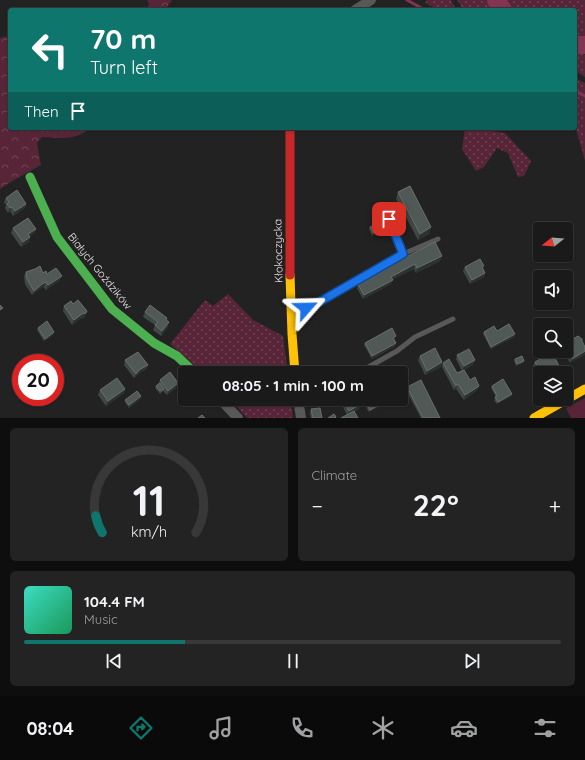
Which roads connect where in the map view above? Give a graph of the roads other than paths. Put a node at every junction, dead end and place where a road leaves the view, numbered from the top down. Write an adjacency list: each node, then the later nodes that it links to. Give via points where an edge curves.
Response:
1 (371, 0): 2 (street)
2 (358, 8)
3 (290, 130): 8 (street, Kłokoczycka)
4 (30, 178): 10 (street, Białych Goździków, via 57,237 112,309)
5 (389, 219): 7 (lane)
6 (438, 239): 7 (lane)
7 (403, 254): 8 (lane, via 321,301 306,308)
8 (291, 308): 11 (street, Kłokoczycka)
9 (453, 319): 12 (lane, via 415,337)
10 (188, 366)
11 (294, 366)
12 (370, 366)
13 (585, 389): 18 (street)
14 (227, 406): 16 (street)
15 (299, 406): 17 (street)
16 (238, 418)
17 (301, 418)
18 (534, 418)

